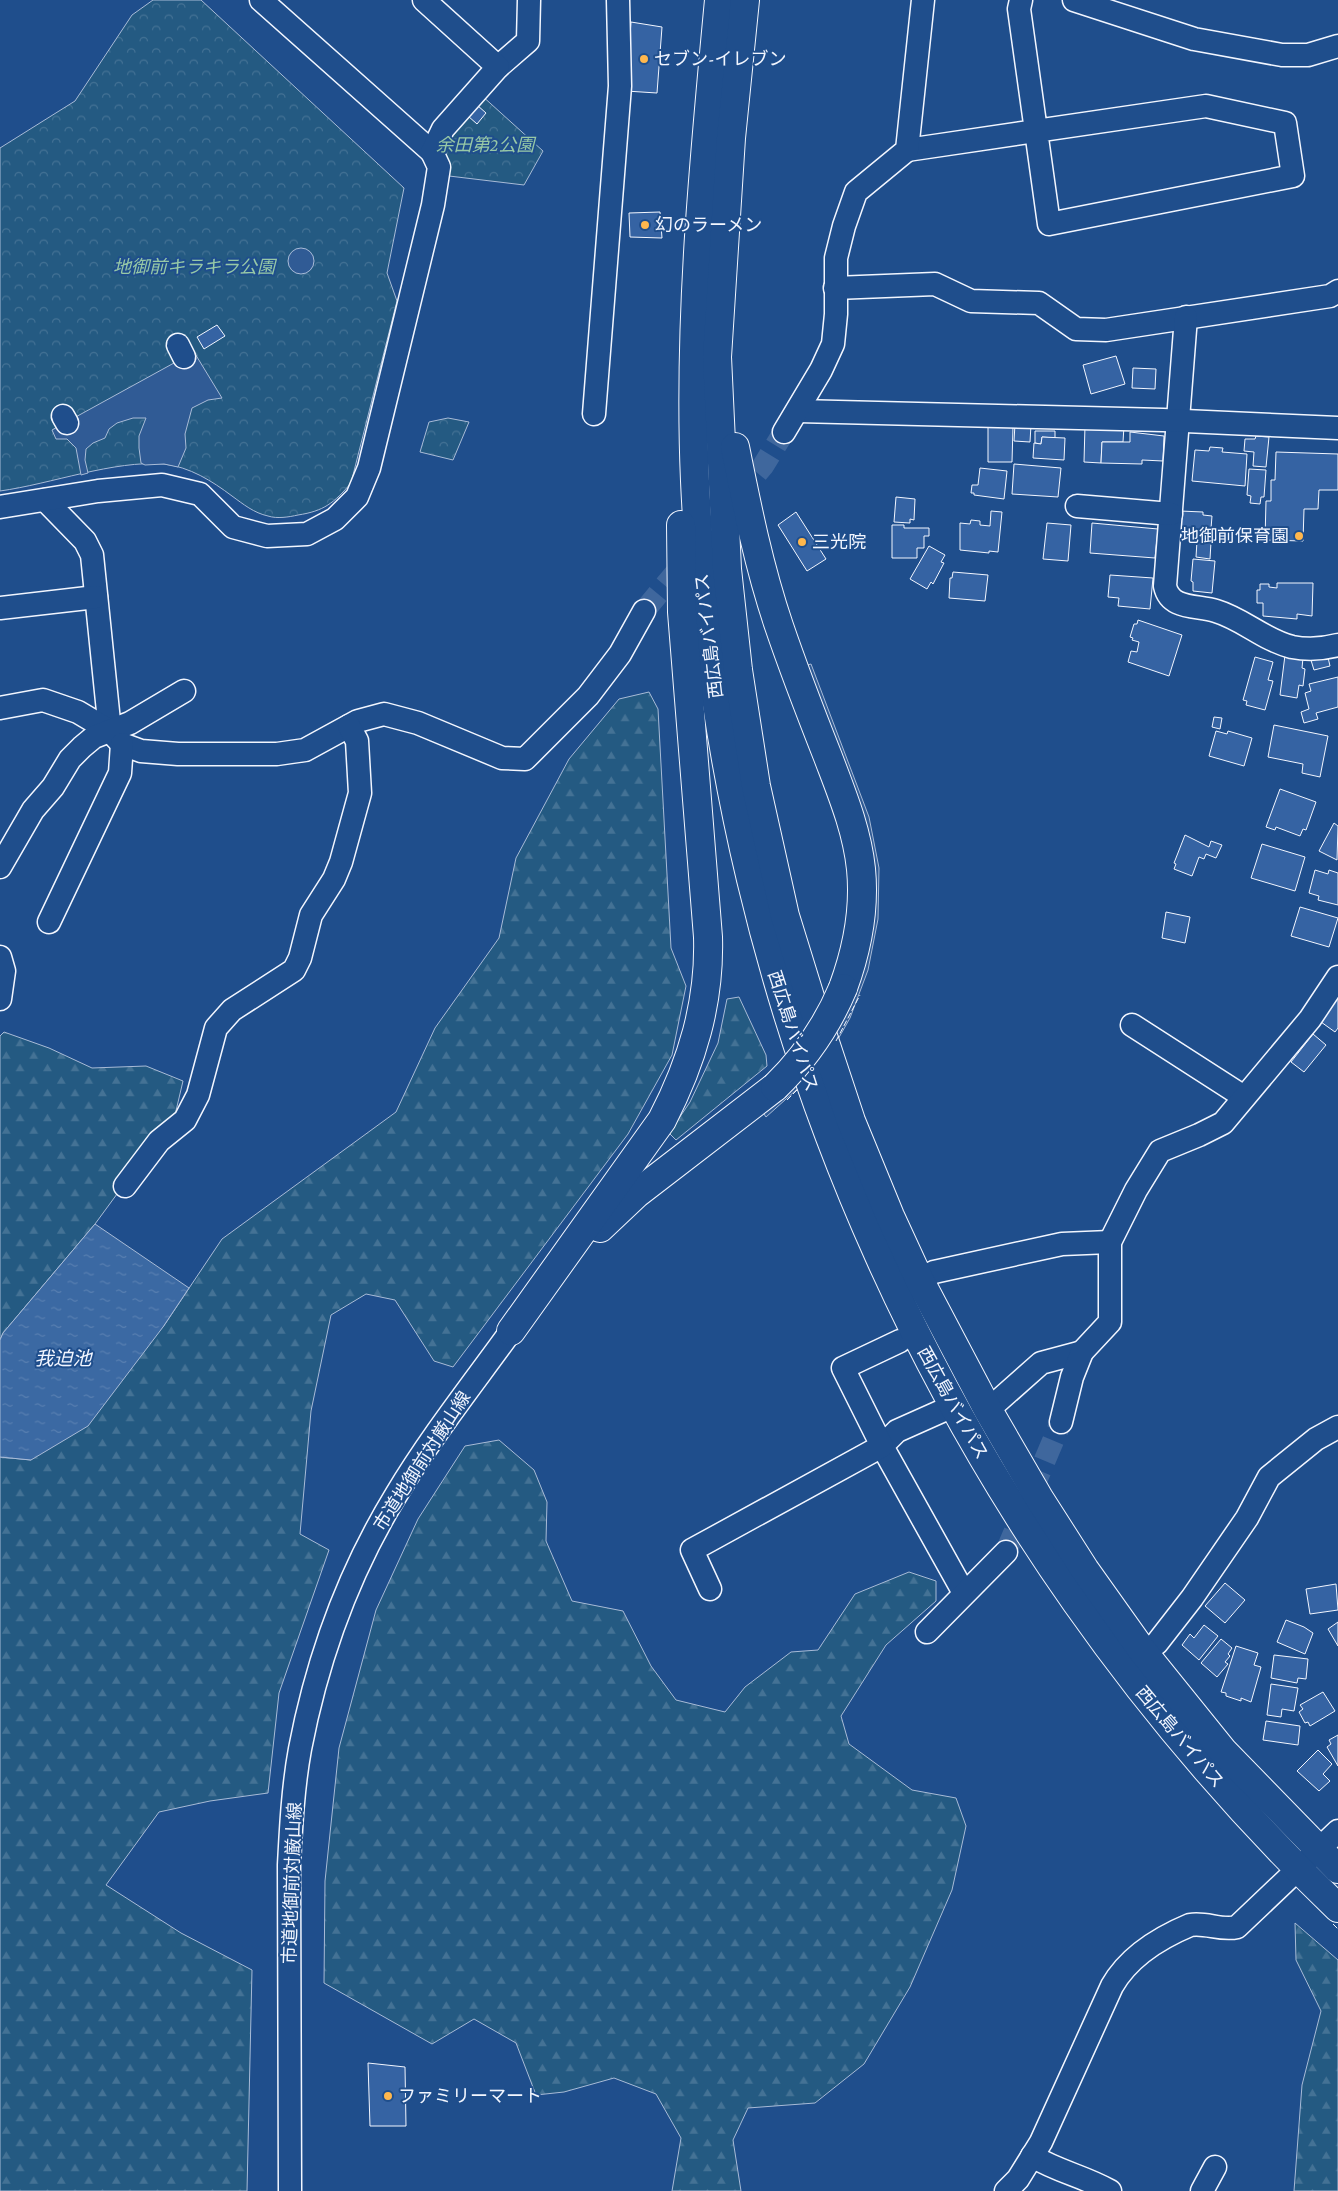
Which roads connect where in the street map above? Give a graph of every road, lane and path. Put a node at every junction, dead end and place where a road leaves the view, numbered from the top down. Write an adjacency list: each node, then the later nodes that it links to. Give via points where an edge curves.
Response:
1 (261, 0): 14 (street)
2 (424, 0): 11 (street)
3 (529, 0): 11 (street, via 528,41)
4 (618, 0): 21 (street, via 620,86)
5 (719, 0): 17 (highway, 西広島バイパス)
6 (745, 0): 19 (highway, 西広島バイパス)
7 (923, 0): 13 (street)
8 (1022, 0): 12 (street, via 1019,9)
9 (1074, 0): 10 (street, via 1194,39 1282,55 1308,55)
10 (1338, 46)
11 (498, 68): 14 (street, via 443,129)
12 (1035, 131): 12 (street, via 1206,106 1285,123 1293,176 1049,224); 13 (street)
13 (907, 150): 15 (street, via 856,192 836,258)
14 (432, 152): 25 (street, via 438,167 433,205 369,468 357,497 335,520 307,534 267,536 233,527 200,494 162,484 98,490)
15 (835, 288): 18 (street, via 935,284 971,301 1039,303 1076,329 1106,330); 20 (street, via 832,344 822,370)
16 (1338, 291): 18 (street, via 1330,296)
17 (696, 295): 47 (highway, via 683,427 680,550 708,938 707,978 700,1023 678,1089 662,1120); 50 (highway, 西広島バイパス, via 695,476 703,597 719,725 740,836 769,953 799,1052 843,1174 894,1292)
18 (1186, 317): 22 (street)
19 (717, 357): 46 (highway, 西広島バイパス, via 727,569 738,670 758,795 785,916 848,1112); 47 (highway, bridge, via 754,545 786,647 852,822 861,869 857,942 834,1010 792,1070 775,1087 636,1194 549,1282)
20 (798, 411): 22 (street); 24 (street)
21 (594, 414)
22 (1178, 421): 23 (street); 28 (street)
23 (1338, 428)
24 (784, 432)
25 (45, 500): 27 (street); 29 (street, via 85,541 92,555)
26 (1077, 506): 28 (street)
27 (0, 507)
28 (1171, 514): 32 (street, via 1165,586 1172,601 1223,613 1292,647 1320,649)
29 (96, 597): 30 (street); 36 (street)
30 (0, 608)
31 (644, 611): 35 (street, via 620,654 588,696 525,759 502,758 418,723 384,714)
32 (1338, 646)
33 (184, 691): 36 (street, via 130,723)
34 (0, 708): 36 (street, via 43,700 78,712)
35 (349, 726): 36 (street, via 306,750 277,754 140,751); 44 (street, via 357,741 360,793 341,862 311,916 297,964 294,970 232,1010 216,1028 198,1095 185,1120 159,1141)
36 (116, 738): 37 (street, via 94,738 70,759 53,787 33,810); 38 (street, via 120,773)
37 (0, 867)
38 (58, 917)
39 (0, 957): 41 (street, via 4,971)
40 (1338, 977): 43 (street, via 1310,1019)
41 (0, 998)
42 (1132, 1025): 43 (street)
43 (1244, 1097): 45 (street, via 1223,1123 1160,1151)
44 (126, 1186)
45 (1110, 1242): 46 (street, via 1062,1244 934,1272); 49 (street, via 1110,1322)
46 (919, 1279): 51 (highway, 西広島バイパス)
47 (511, 1331): 67 (street, 市道地御前対厳山線, via 395,1495 355,1573 315,1683 300,1749 289,1865)
48 (900, 1341): 54 (street, via 843,1368)
49 (1082, 1352): 51 (street, via 1041,1363); 52 (street)
50 (953, 1406): 54 (street, via 897,1431); 63 (highway, 西広島バイパス, via 1020,1520 1112,1654 1227,1794)
51 (988, 1410): 59 (highway, 西広島バイパス, via 1085,1570)
52 (1060, 1422)
53 (1337, 1432): 59 (street, via 1316,1438 1269,1477 1247,1518 1192,1598 1157,1643)
54 (882, 1446): 56 (street, via 692,1550); 57 (street)
55 (1006, 1552): 57 (street)
56 (710, 1589)
57 (964, 1593): 58 (street)
58 (927, 1632)
59 (1144, 1653): 61 (highway, 西広島バイパス, via 1224,1752)
60 (1338, 1831): 61 (street)
61 (1318, 1849): 62 (highway, 西広島バイパス); 63 (street)
62 (1338, 1868)
63 (1298, 1869): 64 (highway, 西広島バイパス); 65 (street, via 1237,1927 1190,1925 1148,1947 1127,1964 1112,1986)
64 (1338, 1908)
65 (1032, 2156): 68 (street); 69 (street)
66 (1215, 2167): 70 (street)
67 (290, 2191)
68 (1006, 2191)
69 (1110, 2191)
70 (1202, 2191)

